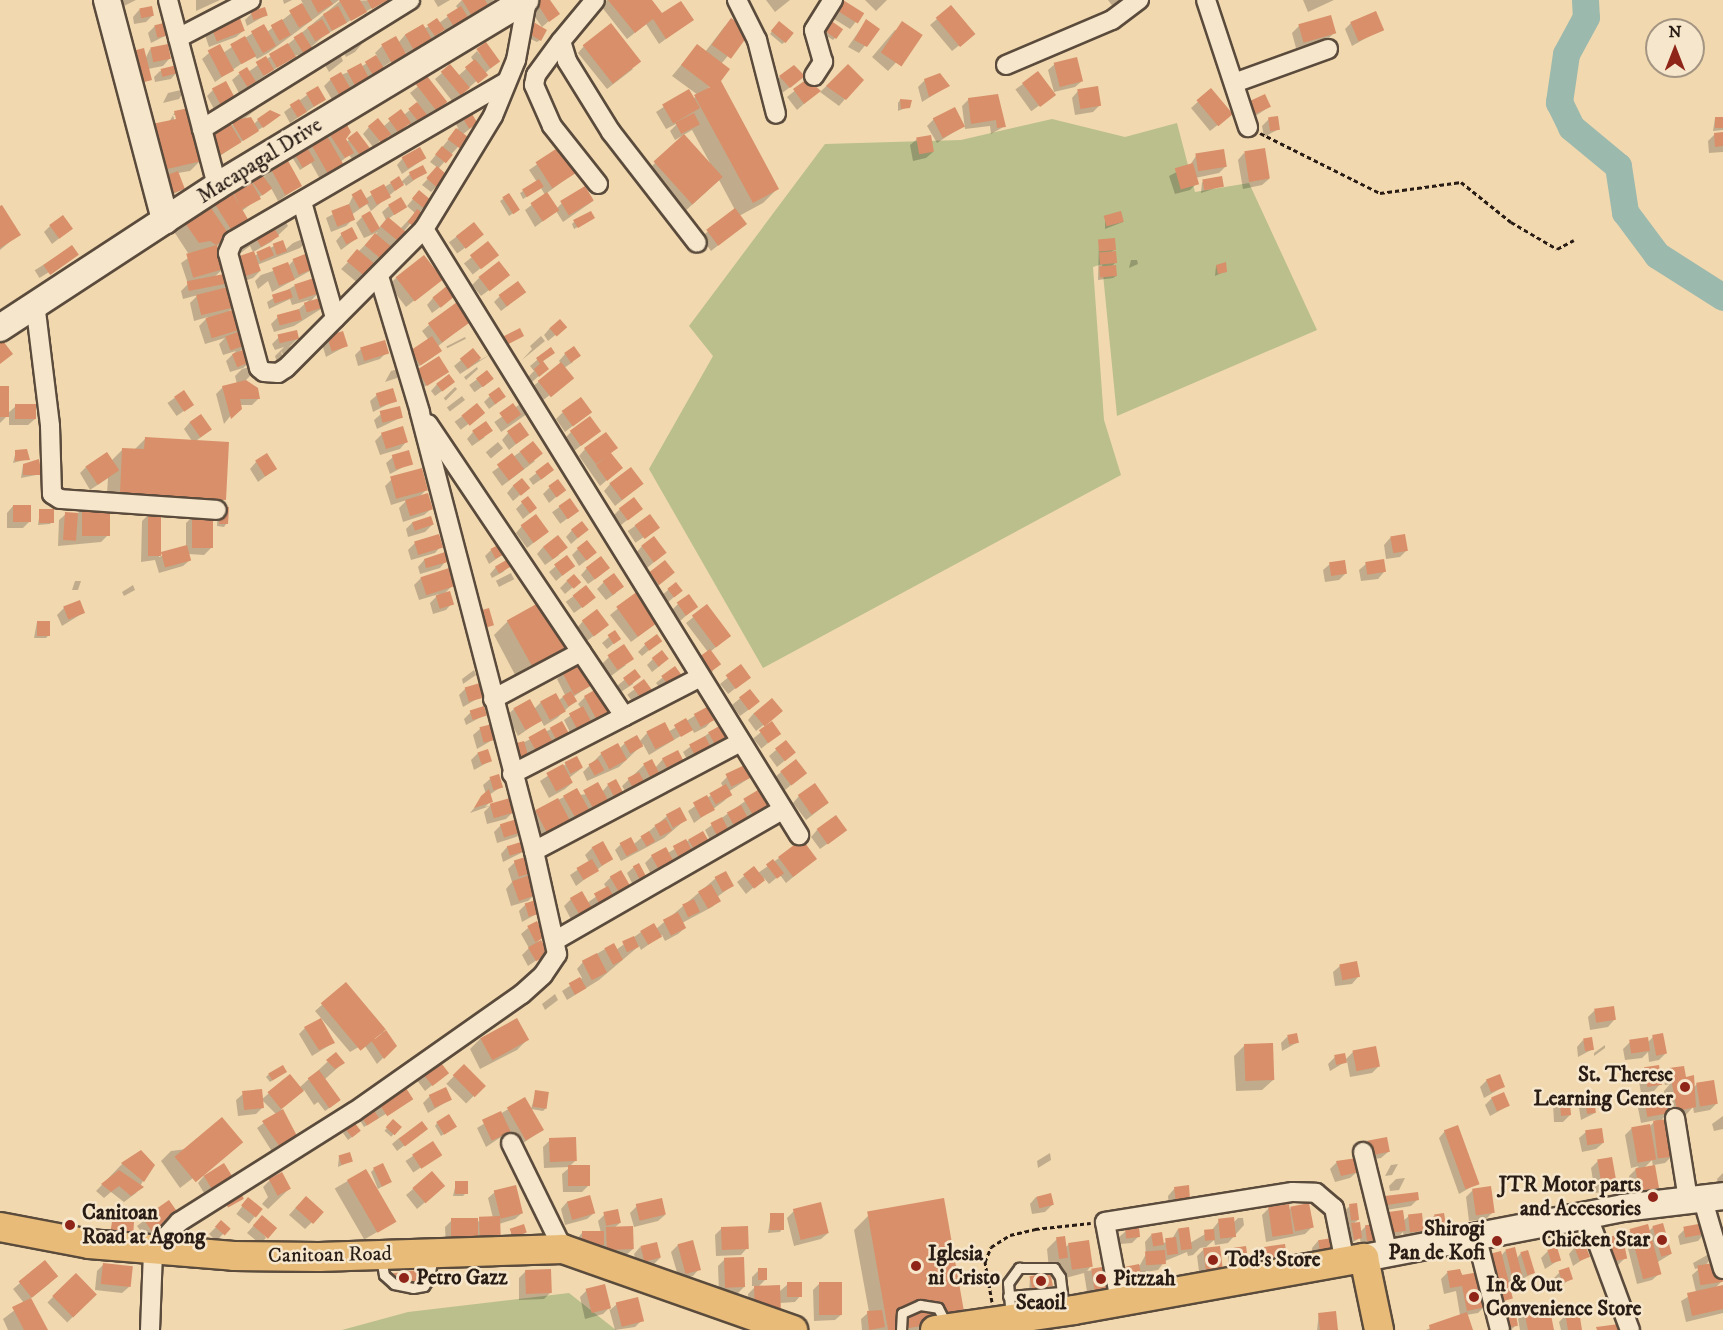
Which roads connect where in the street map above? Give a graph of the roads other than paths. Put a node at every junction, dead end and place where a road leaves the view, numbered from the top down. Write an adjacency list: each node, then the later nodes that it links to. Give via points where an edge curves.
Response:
1 (107, 0): 24 (main road)
2 (168, 0): 11 (street)
3 (251, 0): 11 (street)
4 (410, 0): 20 (street)
5 (526, 0): 16 (street, via 519,51); 22 (main road, Macapagal Drive)
6 (595, 0): 12 (street)
7 (737, 0): 18 (street, via 757,40)
8 (833, 0): 15 (street, via 814,30 823,62)
9 (1140, 0): 14 (street, via 1112,20)
10 (1206, 0): 17 (street)
11 (178, 38): 20 (street)
12 (561, 41): 21 (street, via 542,65 534,85 552,126); 26 (street, via 567,61 611,132)
13 (1328, 49): 17 (street)
14 (1006, 65)
15 (814, 76)
16 (506, 82): 23 (street); 25 (street, via 474,152)
17 (1233, 83): 19 (street)
18 (776, 114)
19 (1248, 127)
20 (202, 129): 22 (street)
21 (598, 184)
22 (217, 186): 24 (main road, Macapagal Drive)
23 (302, 202): 29 (street); 29 (street, via 236,239 229,247 259,368 271,373 286,368)
24 (165, 220): 28 (main road, Macapagal Drive)
25 (424, 229): 27 (street); 34 (street)
26 (698, 243)
27 (379, 276): 29 (street); 31 (street)
28 (35, 303): 30 (main road, Macapagal Drive); 32 (street, via 50,426 52,494 71,500)
29 (334, 318)
30 (0, 328)
31 (420, 412): 33 (street); 35 (street)
32 (217, 510)
33 (580, 652): 35 (street); 36 (street)
34 (699, 678): 36 (street); 37 (street)
35 (493, 699): 38 (street)
36 (624, 716): 38 (street)
37 (741, 742): 39 (street); 41 (street)
38 (512, 774): 41 (street)
39 (782, 810): 40 (street); 42 (street)
40 (799, 835)
41 (534, 851): 42 (street)
42 (556, 940): 51 (street, via 553,963 522,994 354,1112 202,1205 179,1222)
43 (1675, 1118): 46 (street)
44 (511, 1143): 50 (street)
45 (1363, 1152): 52 (street)
46 (1704, 1197): 47 (main road); 53 (street)
47 (1587, 1214): 49 (main road); 63 (street)
48 (0, 1227): 51 (main road, Canitoan Road, via 55,1240)
49 (1476, 1235): 52 (main road); 62 (street)
50 (563, 1249): 51 (main road, Canitoan Road, via 381,1256); 59 (main road, Canitoan Road)
51 (153, 1251): 58 (street)
52 (1366, 1258): 54 (main road); 54 (street, via 1334,1208 1316,1193 1293,1192 1105,1222); 61 (main road)
53 (1723, 1269)
54 (1120, 1301): 55 (main road)
55 (1063, 1302): 56 (main road); 56 (lane, via 1058,1271 1047,1265 1019,1268 1008,1282)
56 (1005, 1313): 57 (main road)
57 (941, 1329): 60 (lane, via 938,1308 920,1305 902,1314)
58 (150, 1330)
59 (792, 1330)
60 (901, 1330)
61 (1379, 1330)
62 (1500, 1330)
63 (1630, 1330)

